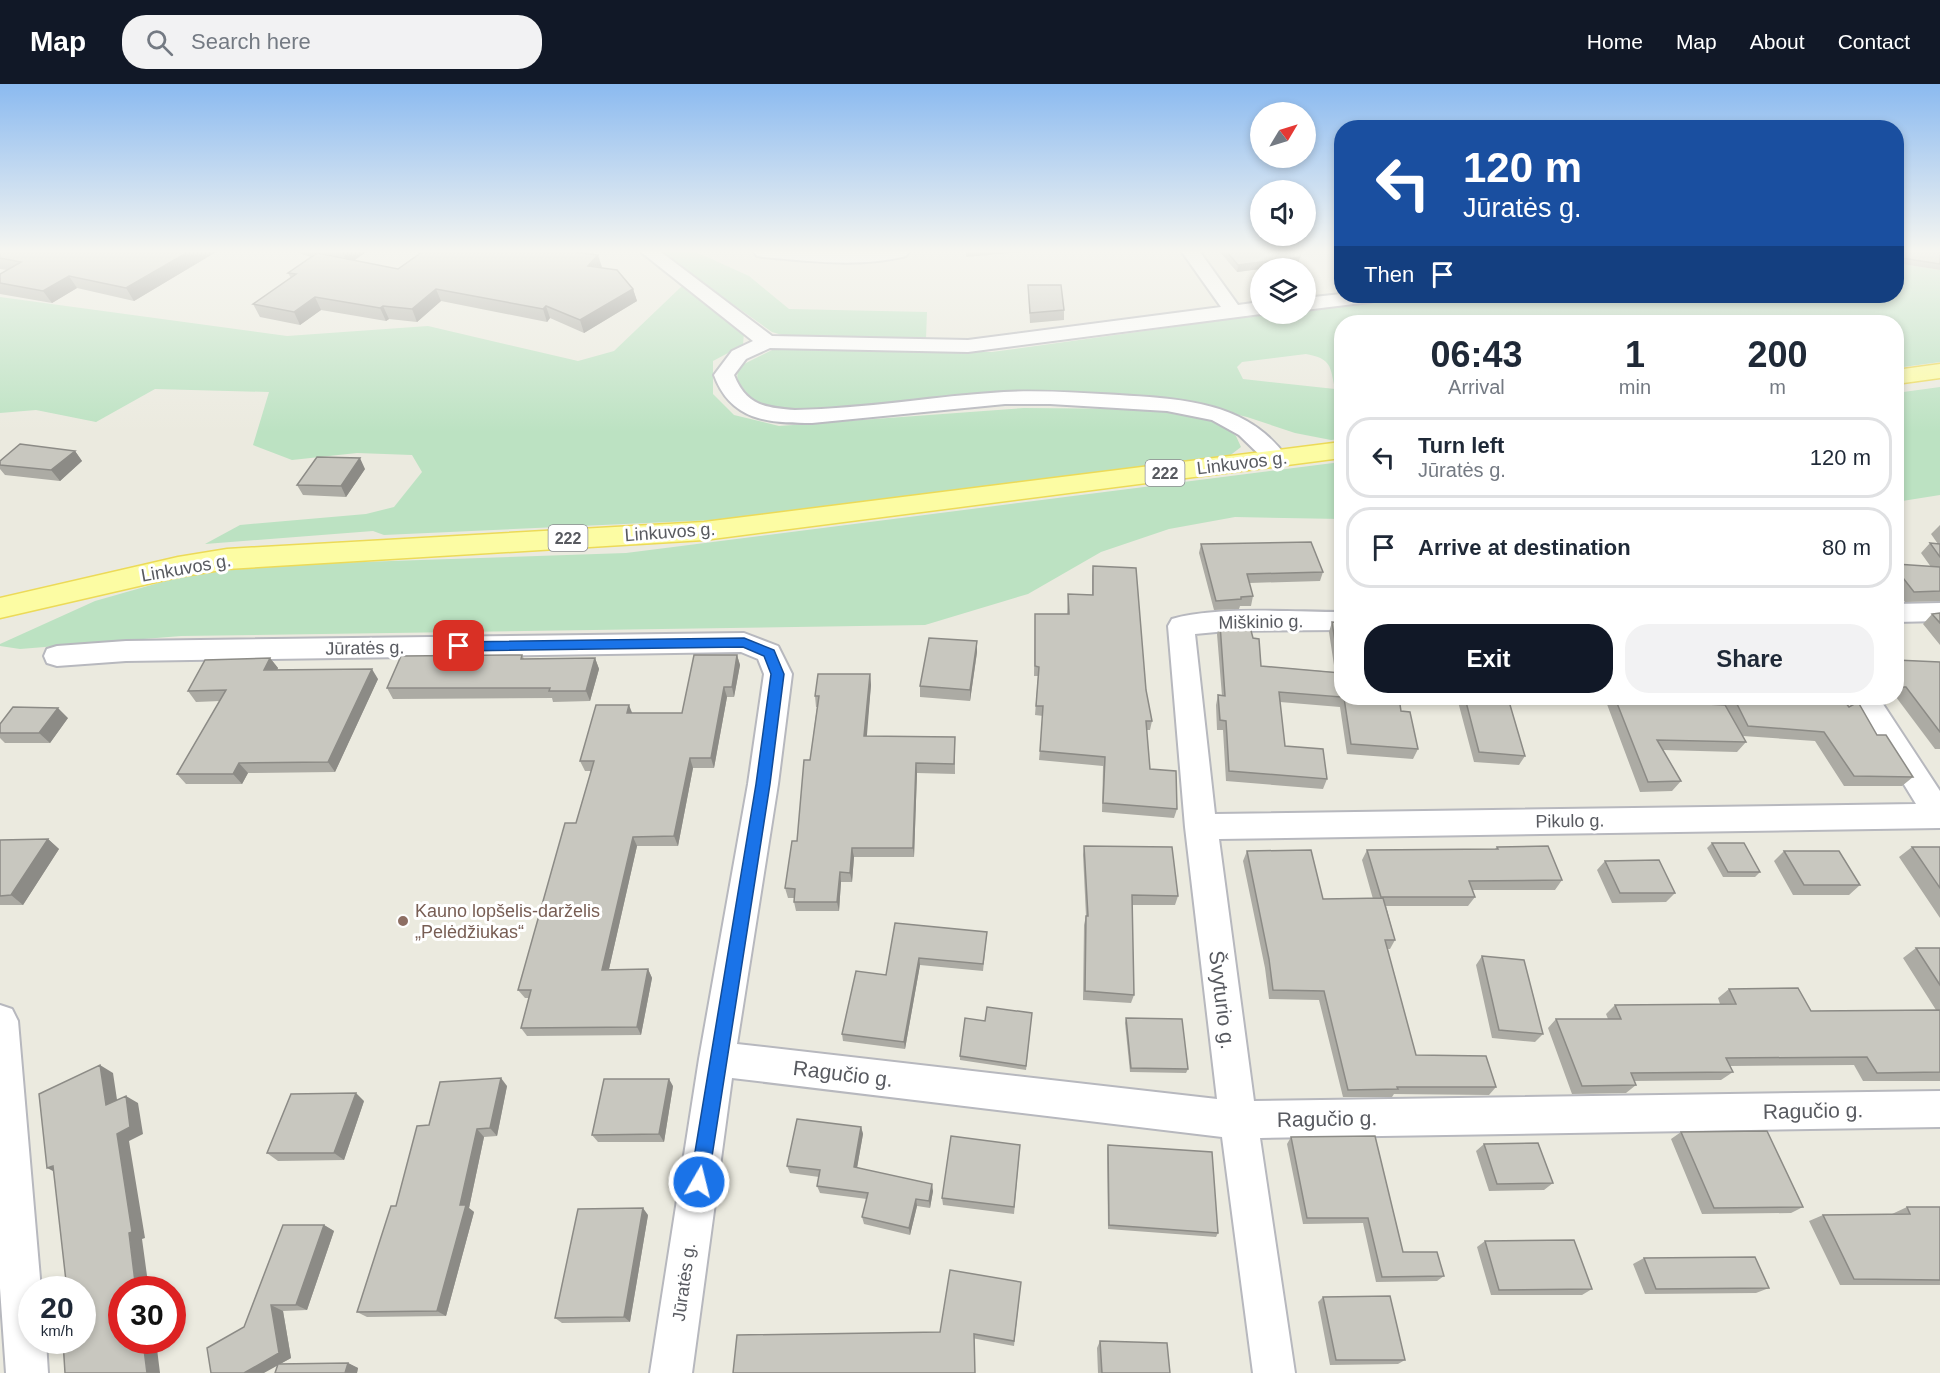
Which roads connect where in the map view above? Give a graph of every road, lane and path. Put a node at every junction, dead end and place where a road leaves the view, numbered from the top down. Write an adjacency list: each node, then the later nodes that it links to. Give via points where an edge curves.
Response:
1 (728, 312): 3 (street)
2 (1217, 312): 3 (street, via 968,346)
3 (767, 342): 7 (street, via 740,356 724,375 731,395 753,409 787,416 1006,398 1146,403 1224,417 1251,433)
4 (1940, 372): 5 (main road)
5 (1904, 376)
6 (1334, 451): 7 (main road, Linkuvos g. / 222)
7 (1276, 458): 8 (main road, Linkuvos g. / 222, via 704,531 226,559)
8 (84, 588): 9 (main road, Linkuvos g. / 222); 14 (main road)
9 (0, 608)
10 (1940, 612): 11 (street)
11 (1904, 614)
12 (1334, 621): 13 (street, Miškinio g.)
13 (1181, 626): 18 (street, Švyturio g.)
14 (0, 633)
15 (57, 656): 20 (street, Jūratės g., via 126,651 744,642 769,653 778,674)
16 (1869, 705): 17 (street)
17 (1940, 816): 18 (street, Pikulo g.)
18 (1200, 827): 22 (street, Švyturio g.)
19 (0, 1021): 23 (street)
20 (717, 1059): 22 (street, Ragučio g.); 24 (street, Jūratės g.)
21 (1940, 1109): 22 (street, Ragučio g.)
22 (1238, 1120): 25 (street, Švyturio g.)
23 (27, 1373)
24 (671, 1373)
25 (1274, 1373)

